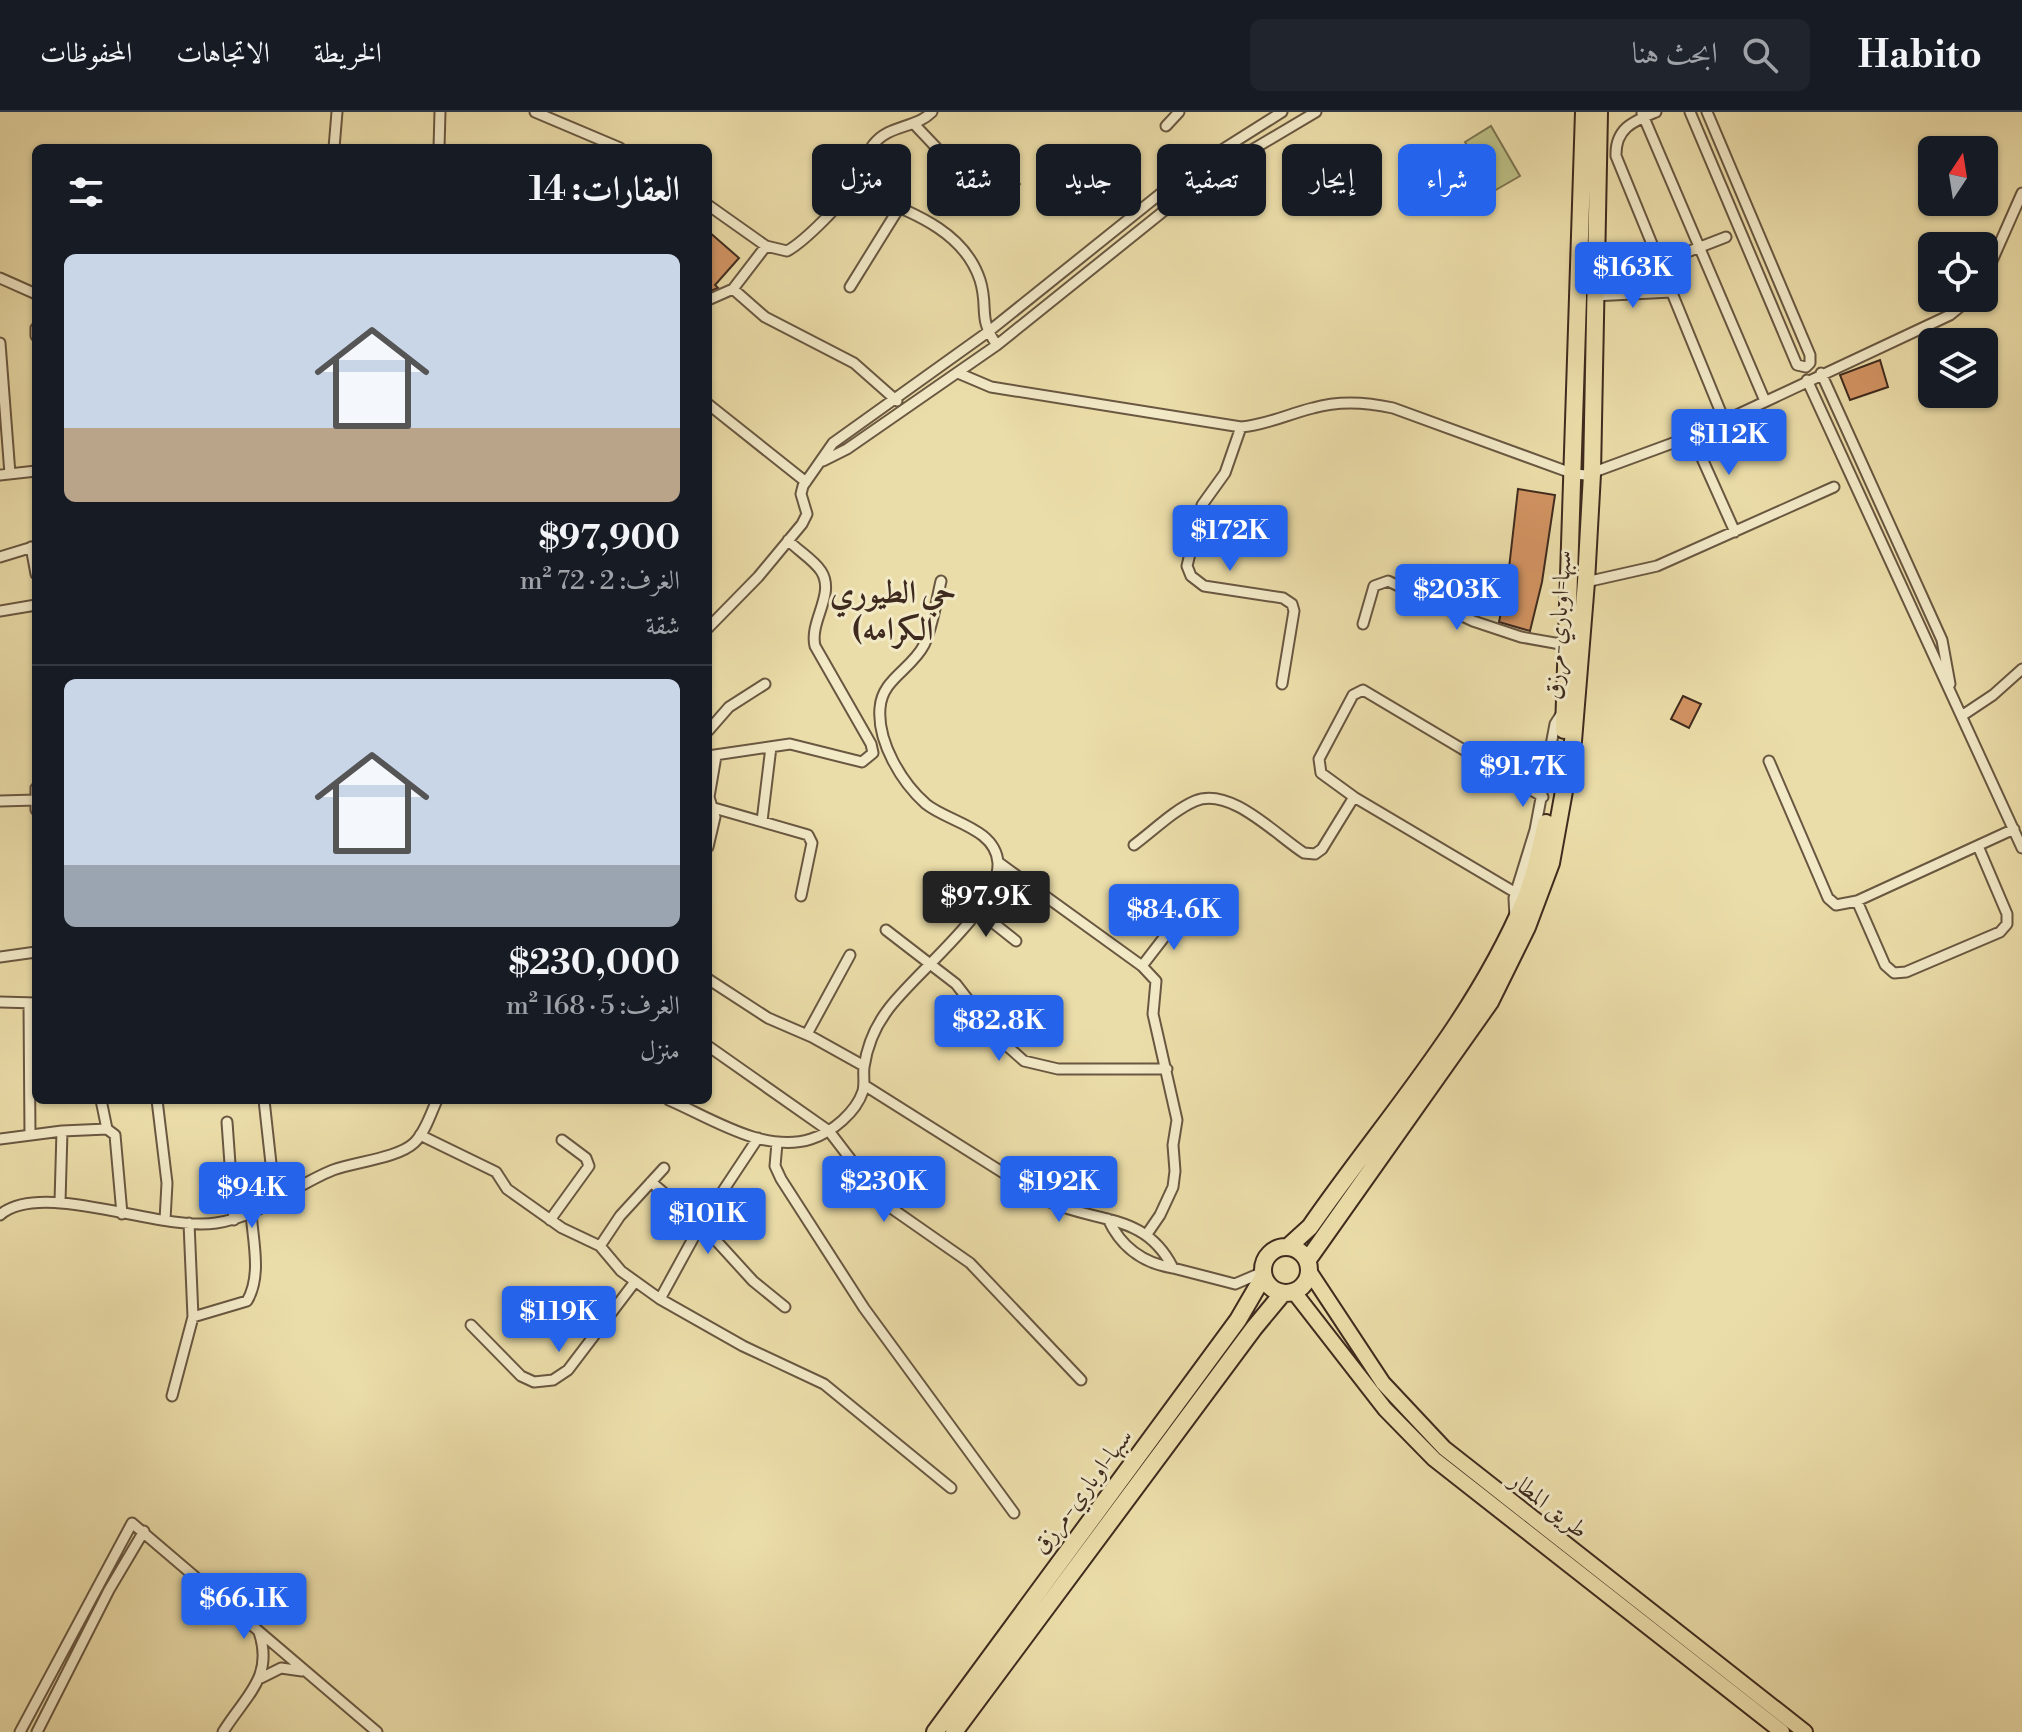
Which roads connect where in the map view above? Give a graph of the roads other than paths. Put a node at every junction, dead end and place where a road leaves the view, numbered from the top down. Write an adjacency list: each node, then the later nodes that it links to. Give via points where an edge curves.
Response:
1 (337, 112): 17 (street)
2 (440, 112): 18 (street)
3 (535, 112): 16 (street)
4 (932, 112): 14 (street)
5 (1179, 112): 15 (street)
6 (1282, 112): 43 (street, via 1190,170)
7 (1316, 112): 45 (street, via 1187,194)
8 (1584, 112): 59 (highway, سبها-اوباري-مرزق)
9 (1599, 112): 40 (highway, سبها-اوباري-مرزق)
10 (1656, 112): 13 (street)
11 (1690, 112): 29 (street)
12 (1707, 112): 28 (street)
13 (1642, 114): 32 (street); 34 (street, via 1622,131 1616,156)
14 (914, 124): 21 (street, via 889,130); 22 (street)
15 (1166, 126)
16 (596, 138): 19 (street); 20 (street)
17 (334, 144)
18 (439, 144)
19 (592, 144)
20 (610, 144)
21 (873, 144)
22 (933, 144)
23 (2022, 193): 33 (street)
24 (712, 208): 31 (street)
25 (911, 213): 43 (street, via 963,249 981,283)
26 (824, 216): 31 (street, via 791,249)
27 (894, 216): 36 (street)
28 (1756, 226): 29 (street); 29 (street, via 1811,358 1806,367 1797,365)
29 (1740, 233)
30 (1726, 237): 32 (street)
31 (766, 246): 37 (street)
32 (1701, 247): 34 (street); 50 (street)
33 (1998, 247)
34 (1659, 263): 39 (street)
35 (0, 278): 38 (street)
36 (850, 287)
37 (733, 289): 41 (street); 49 (street, via 765,317 854,363)
38 (32, 292)
39 (1671, 292): 40 (street); 53 (street)
40 (1593, 296): 60 (highway, سبها-اوباري-مرزق)
41 (712, 298)
42 (1954, 312): 47 (street)
43 (988, 332): 45 (street); 49 (street)
44 (0, 343): 58 (street)
45 (997, 345): 46 (street)
46 (958, 373): 52 (street); 54 (street, via 991,387)
47 (1821, 373): 48 (street); 63 (street)
48 (1807, 380): 50 (street); 64 (street)
49 (895, 399): 52 (street); 56 (street, via 833,443)
50 (1765, 401): 53 (street)
51 (712, 407): 61 (street)
52 (905, 410): 56 (street)
53 (1724, 420): 55 (street)
54 (1241, 427): 59 (street, via 1336,403 1374,404); 80 (street, via 1225,473 1202,505 1187,566 1204,586 1283,598 1292,604)
55 (1692, 436): 60 (street); 65 (street)
56 (823, 461): 61 (street)
57 (32, 471): 58 (street)
58 (5, 474)
59 (1574, 474): 60 (street); 77 (highway, سبها-اوباري-مرزق)
60 (1592, 474): 70 (highway, سبها-اوباري-مرزق)
61 (806, 482): 66 (street, via 801,494 807,514)
62 (1834, 487): 65 (street)
63 (1890, 525): 64 (street); 71 (street)
64 (1876, 531): 73 (street)
65 (1735, 532): 70 (street, via 1649,569)
66 (788, 540): 75 (street); 85 (street, via 824,579 813,630 815,646 873,753 862,762 801,745)
67 (32, 547): 68 (street)
68 (0, 557)
69 (941, 581): 100 (street, via 924,645 884,691 879,711 883,734 917,795 981,834)
70 (1586, 582): 153 (highway, سبها-اوباري-مرزق, via 1570,764 1551,863 1527,927 1475,1026)
71 (1924, 601): 73 (street); 81 (street, via 1946,652)
72 (32, 606): 74 (street)
73 (1910, 608): 81 (street)
74 (0, 611)
75 (712, 624)
76 (1363, 624): 77 (street, via 1374,586 1388,581 1473,621)
77 (1566, 645): 82 (highway, سبها-اوباري-مرزق)
78 (2022, 669): 83 (street)
79 (765, 684): 84 (street, via 734,702)
80 (1282, 684)
81 (1950, 688): 83 (street)
82 (1565, 711): 89 (street, via 1555,724); 106 (highway, سبها-اوباري-مرزق, via 1547,823)
83 (1963, 715): 95 (street)
84 (712, 727)
85 (771, 747): 86 (street); 94 (street)
86 (712, 756)
87 (1769, 761): 103 (street, via 1828,898 1842,906)
88 (1354, 797): 89 (street, via 1324,776 1318,763 1359,690); 97 (street, via 1315,854 1304,853 1237,805 1217,798 1194,802); 101 (street)
89 (1543, 797): 101 (street)
90 (32, 800): 91 (street)
91 (0, 801)
92 (712, 804): 93 (street)
93 (714, 808): 94 (street); 96 (street)
94 (762, 821): 102 (street, via 810,838)
95 (2014, 829): 98 (street); 99 (street)
96 (712, 830)
97 (1134, 845)
98 (1978, 846): 103 (street); 103 (street, via 2007,914 2000,932 1894,973 1885,965)
99 (2022, 848)
100 (998, 862): 104 (street, via 992,887); 113 (street)
101 (1516, 893): 106 (street)
102 (801, 896)
103 (1857, 901)
104 (977, 910): 108 (street); 112 (street)
105 (1179, 918): 113 (street)
106 (1515, 920): 152 (highway, سبها-اوباري-مرزق, via 1491,971 1446,1043 1310,1227)
107 (886, 930): 112 (street)
108 (1016, 941)
109 (32, 953): 111 (street)
110 (850, 955): 117 (street)
111 (0, 957)
112 (930, 963): 119 (street, via 881,1020); 120 (street, via 963,991 1015,1055 1033,1065)
113 (1142, 966): 120 (street, via 1156,981 1153,1014)
114 (712, 982): 117 (street, via 778,1023)
115 (0, 1002): 116 (street)
116 (32, 1003): 131 (street)
117 (807, 1034): 119 (street)
118 (712, 1049): 130 (street)
119 (864, 1066): 121 (street)
120 (1167, 1069): 150 (street, via 1177,1115 1175,1176 1167,1202)
121 (864, 1085): 130 (street, via 854,1106); 144 (street, via 1048,1201)
122 (102, 1104): 128 (street)
123 (157, 1104): 145 (street, via 167,1183)
124 (264, 1104): 139 (street)
125 (435, 1104): 132 (street)
126 (678, 1104): 133 (street)
127 (227, 1122): 146 (street)
128 (107, 1129): 129 (street); 142 (street, via 115,1135)
129 (62, 1131): 131 (street); 140 (street)
130 (829, 1131): 136 (street, via 809,1140); 162 (street, via 884,1203 970,1263)
131 (30, 1135): 134 (street)
132 (420, 1135): 139 (street, via 406,1148 332,1170); 147 (street, via 496,1172 505,1187)
133 (758, 1138): 136 (street); 149 (street)
134 (0, 1139)
135 (562, 1140): 147 (street, via 589,1166)
136 (777, 1143): 165 (street, via 775,1166 789,1192 864,1308)
137 (664, 1168): 138 (street)
138 (651, 1182): 149 (street); 151 (street)
139 (275, 1200): 141 (street)
140 (60, 1202): 142 (street); 143 (street, via 28,1203)
141 (251, 1213): 146 (street); 160 (street, via 256,1277 247,1301)
142 (122, 1214): 145 (street)
143 (0, 1215)
144 (1108, 1219): 150 (street); 154 (street, via 1138,1256)
145 (165, 1220): 148 (street)
146 (234, 1220): 148 (street)
147 (550, 1220): 151 (street)
148 (189, 1223): 160 (street)
149 (701, 1224): 158 (street); 159 (street)
150 (1147, 1234): 154 (street)
151 (600, 1246): 156 (street)
152 (1288, 1247): 153 (highway, via 1300,1251); 155 (highway, via 1267,1256)
153 (1308, 1266): 157 (highway, via 1304,1284); 178 (main road, طريق المطار, via 1383,1383 1433,1438)
154 (1173, 1268): 155 (street, via 1235,1284)
155 (1263, 1275): 157 (highway, via 1273,1289); 170 (highway, سبها-اوباري-مرزق, via 1238,1320)
156 (634, 1283): 158 (street); 161 (street, via 568,1370 553,1380 534,1382 521,1376)
157 (1288, 1292): 171 (highway, سبها-اوباري-مرزق, via 1254,1328); 177 (main road, طريق المطار, via 1434,1459)
158 (660, 1299): 164 (street, via 824,1384)
159 (785, 1307)
160 (193, 1317): 163 (street)
161 (471, 1325)
162 (1081, 1380)
163 (172, 1396)
164 (951, 1488)
165 (1014, 1513)
166 (144, 1531): 167 (street); 172 (street, via 132,1523); 173 (street)
167 (259, 1632): 168 (street); 169 (street, via 265,1657)
168 (309, 1673): 169 (street, via 281,1668); 175 (street)
169 (261, 1678): 174 (street)
170 (955, 1702): 171 (highway); 176 (highway, سبها-اوباري-مرزق)
171 (959, 1725)
172 (20, 1732)
173 (37, 1732)
174 (223, 1732)
175 (377, 1732)
176 (935, 1732)
177 (1782, 1732)
178 (1805, 1732)

